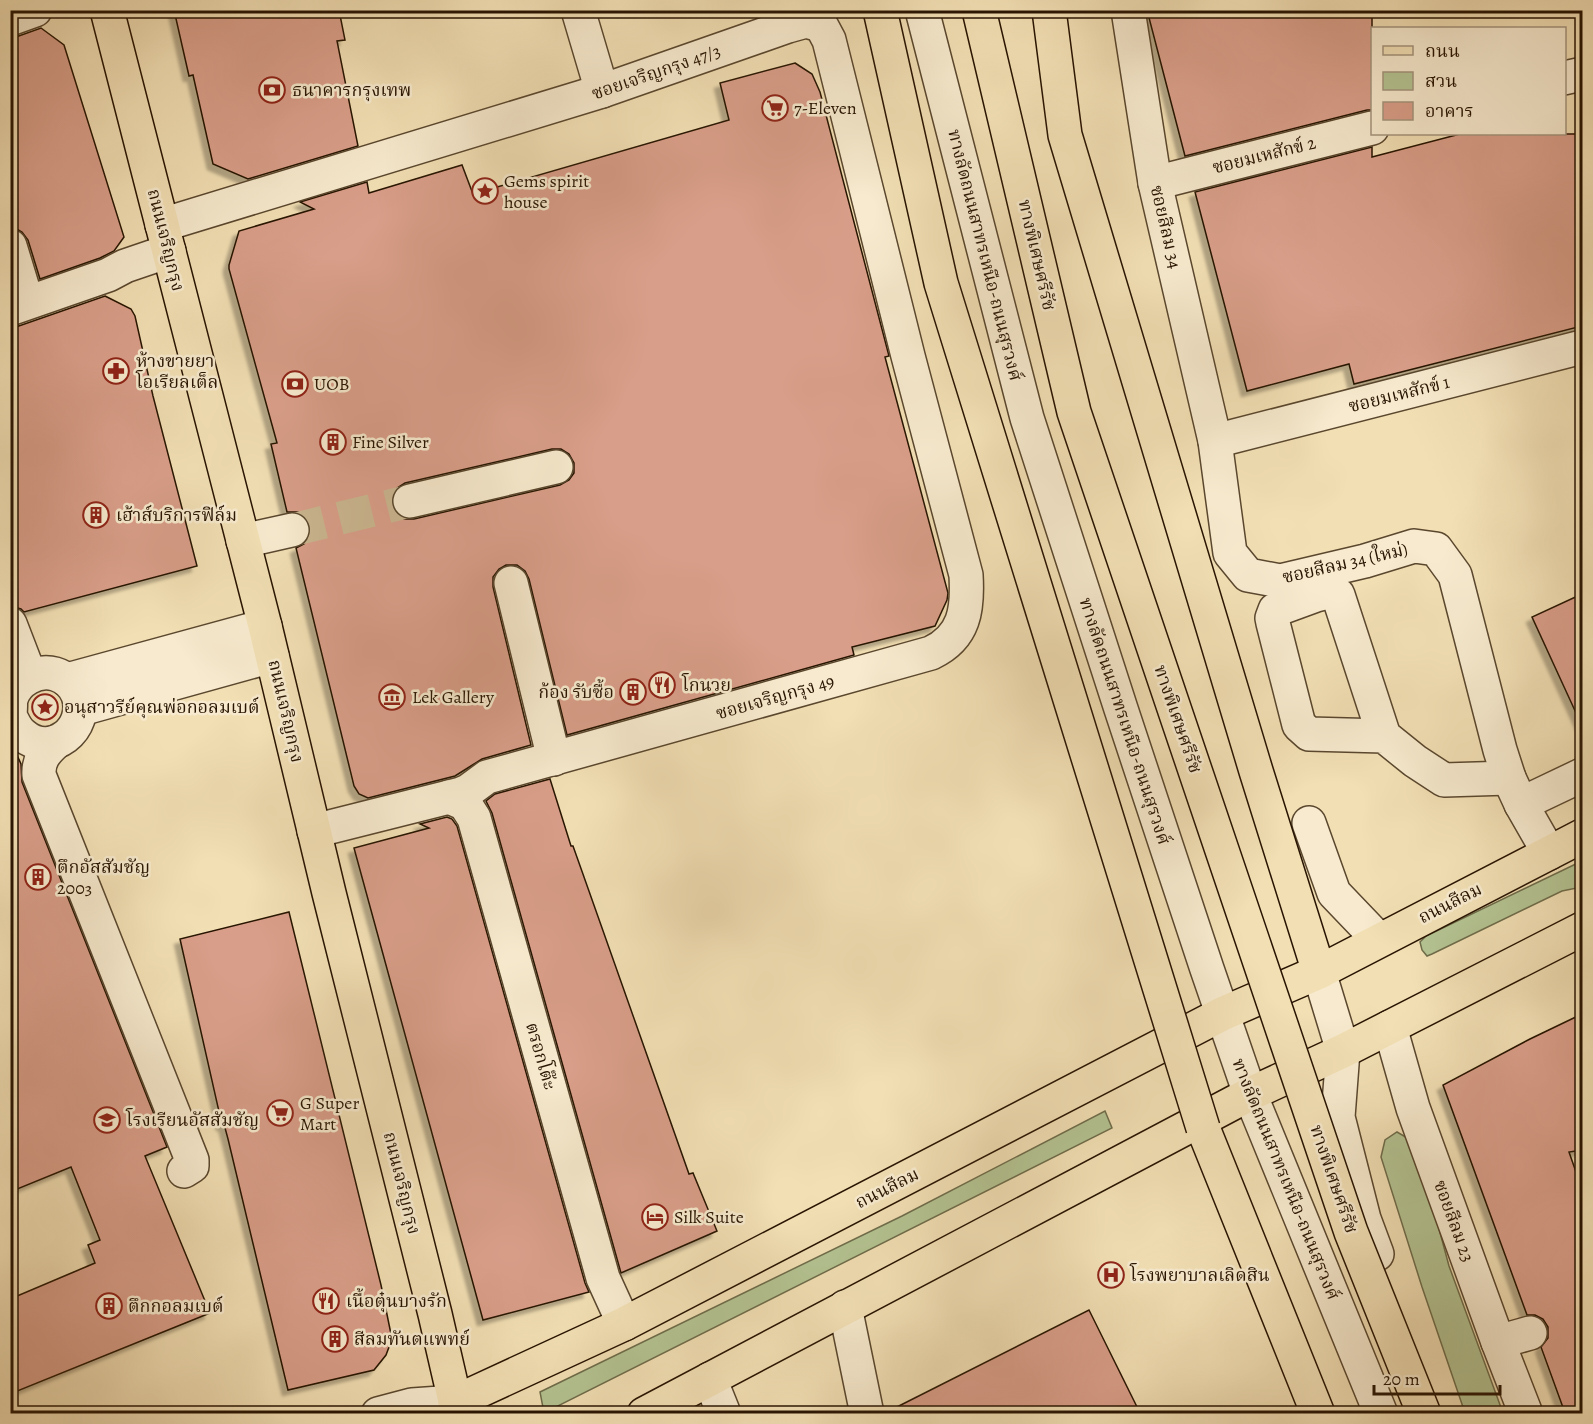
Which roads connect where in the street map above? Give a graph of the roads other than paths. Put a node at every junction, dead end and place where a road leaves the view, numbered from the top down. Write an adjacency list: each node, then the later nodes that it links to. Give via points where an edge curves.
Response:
1 (35, 10): 9 (street)
2 (107, 10): 15 (main road, ถนนเจริญกรุง)
3 (578, 10): 12 (street)
4 (880, 10): 59 (main road, bridge, via 941,283 1203,1128)
5 (922, 10): 44 (street, ทางลัดถนนสาทรเหนือ-ถนนสุรวงศ์, via 1027,418)
6 (979, 10): 61 (main road, ทางพิเศษศรีรัช, bridge, via 1074,412 1351,1232)
7 (1049, 10): 43 (main road, via 1065,135)
8 (1128, 10): 14 (street, ซอยสีลม 34)
9 (10, 19)
10 (1582, 74): 11 (street)
11 (1566, 78)
12 (602, 91): 15 (street, ซอยเจริญกรุง 47/3); 19 (street, ซอยเจริญกรุง 47/3, via 788,26 807,21 821,25 829,40)
13 (1371, 128): 14 (street, ซอยมเหสักข์ 2)
14 (1155, 183): 20 (street, ซอยสีลม 34)
15 (165, 238): 17 (street, ซอยเจริญกรุง 47/3, via 108,275); 24 (main road, ถนนเจริญกรุง)
16 (10, 246): 17 (street)
17 (19, 305)
18 (1582, 347): 20 (street, ซอยมเหสักข์ 1)
19 (908, 356): 33 (street, ซอยเจริญกรุง 49, via 966,575 963,621 953,637 931,653)
20 (1215, 441): 35 (street, ซอยสีลม 34 (ใหม่), via 1230,553 1248,575 1280,581 1414,546 1436,549 1455,575 1500,750)
21 (556, 466): 22 (street)
22 (410, 501)
23 (292, 530): 24 (street)
24 (243, 541): 27 (main road, ถนนเจริญกรุง)
25 (511, 583): 33 (street)
26 (10, 624): 28 (street)
27 (269, 641): 29 (street); 38 (main road, ถนนเจริญกรุง)
28 (30, 676): 29 (street, via 44,672 56,675); 30 (street, via 11,699)
29 (74, 694): 32 (street, via 78,721 72,731)
30 (10, 715): 32 (street, via 23,736 34,742)
31 (1384, 736): 31 (street, via 1338,595 1322,593 1275,610 1273,623 1299,724 1310,734); 35 (street, via 1444,780)
32 (56, 742): 48 (street, via 41,758 39,776 192,1160 192,1166)
33 (554, 759): 36 (street, ซอยเจริญกรุง 49, via 488,777 468,791)
34 (1582, 775): 35 (street)
35 (1515, 791): 40 (street, ซอยสีลม 34 (ใหม่))
36 (449, 797): 38 (street, ซอยเจริญกรุง 49); 50 (street, ตรอกโต๊ะ, via 465,804 474,818 603,1278)
37 (1310, 824): 42 (street, via 1334,893)
38 (315, 831): 54 (main road, ถนนเจริญกรุง)
39 (1582, 836): 40 (main road, ถนนสีลม)
40 (1549, 853): 42 (main road, ถนนสีลม)
41 (1582, 929): 45 (main road)
42 (1379, 940): 43 (main road, ถนนสีลม)
43 (1319, 972): 44 (main road, ถนนสีลม); 46 (street)
44 (1222, 1014): 47 (street, ทางลัดถนนสาทรเหนือ-ถนนสุรวงศ์); 50 (main road, ถนนสีลม)
45 (1390, 1027): 46 (main road); 52 (street, ซอยสีลม 23, via 1413,1108)
46 (1343, 1051): 47 (main road); 62 (street, via 1338,1117 1364,1219)
47 (1250, 1094): 49 (main road); 60 (street, ทางลัดถนนสาทรเหนือ-ถนนสุรวงศ์)
48 (184, 1171)
49 (845, 1307): 53 (main road); 58 (street)
50 (624, 1324): 54 (main road, ถนนสีลม)
51 (1530, 1333): 52 (street)
52 (1498, 1342): 63 (street, ซอยสีลม 23)
53 (710, 1379): 56 (main road); 57 (street)
54 (457, 1408): 55 (street, via 412,1405)
55 (378, 1413)
56 (644, 1413)
57 (724, 1413)
58 (867, 1413)
59 (1318, 1413)
60 (1381, 1413)
61 (1424, 1413)
62 (1439, 1413)
63 (1526, 1413)

